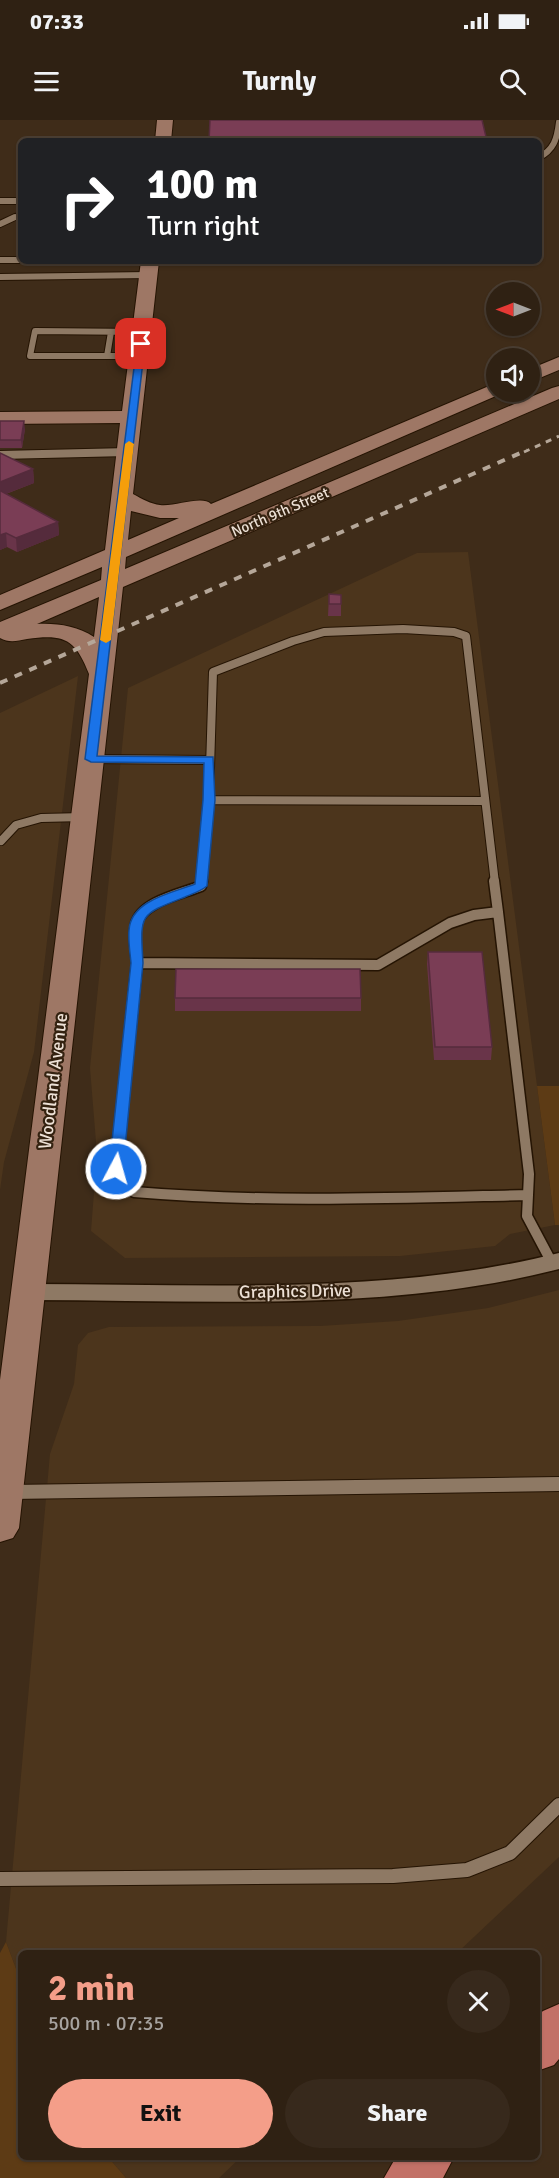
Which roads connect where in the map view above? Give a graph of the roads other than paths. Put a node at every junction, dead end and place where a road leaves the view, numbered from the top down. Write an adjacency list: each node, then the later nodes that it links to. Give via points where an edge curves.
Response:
1 (165, 120): 3 (street)
2 (559, 122): 4 (lane, via 557,142 550,153)
3 (163, 138)
4 (542, 156)
5 (0, 201): 6 (lane)
6 (18, 201)
7 (15, 217): 8 (lane)
8 (0, 224)
9 (0, 260): 10 (lane)
10 (18, 260)
11 (149, 268): 12 (lane); 14 (street, Woodland Avenue)
12 (0, 277)
13 (111, 332): 14 (lane); 15 (lane); 15 (lane, via 35,331 30,356)
14 (142, 332): 16 (street, Woodland Avenue)
15 (107, 356): 16 (lane)
16 (140, 356): 21 (street, Woodland Avenue)
17 (559, 363): 18 (street)
18 (540, 372)
19 (559, 392): 28 (street, North 9th Street)
20 (486, 394): 25 (street, North 9th Street)
21 (133, 417): 22 (street); 23 (street, Woodland Avenue)
22 (0, 418)
23 (128, 452): 24 (lane); 26 (street, Woodland Avenue)
24 (0, 455)
25 (301, 474): 26 (street, via 272,477 183,512 146,509); 27 (street, North 9th Street)
26 (122, 497): 27 (street, Woodland Avenue)
27 (115, 554): 28 (street, Woodland Avenue); 29 (street, North 9th Street)
28 (112, 585): 30 (street, North 9th Street); 32 (street, Woodland Avenue)
29 (0, 603)
30 (0, 631)
31 (0, 638): 32 (street, via 36,631 65,633 86,644)
32 (101, 674): 33 (street, Woodland Avenue)
33 (91, 759): 34 (lane); 37 (street, Woodland Avenue)
34 (209, 760): 35 (lane); 36 (lane, via 213,672 324,632 454,632 466,636)
35 (209, 800): 36 (lane); 41 (lane, via 201,886 147,908 138,918)
36 (485, 801): 40 (lane)
37 (84, 818): 38 (lane, via 33,820 16,825); 44 (street, Woodland Avenue)
38 (0, 841): 39 (lane)
39 (0, 852)
40 (498, 912): 41 (lane, via 473,915 451,924 378,965); 42 (lane, via 529,1174)
41 (137, 963): 42 (lane, via 116,1169 134,1192 251,1199)
42 (528, 1195): 43 (lane, via 527,1215)
43 (555, 1262): 44 (street, Graphics Drive, via 485,1279 416,1289)
44 (28, 1292): 46 (street, Woodland Avenue)
45 (559, 1484): 46 (lane)
46 (2, 1511): 47 (street, Woodland Avenue)
47 (0, 1527)
48 (559, 1805): 49 (lane, via 510,1853 467,1870 393,1876)
49 (0, 1879)
50 (559, 2026): 51 (highway)
51 (540, 2046)
52 (427, 2160): 53 (highway)
53 (409, 2178)

